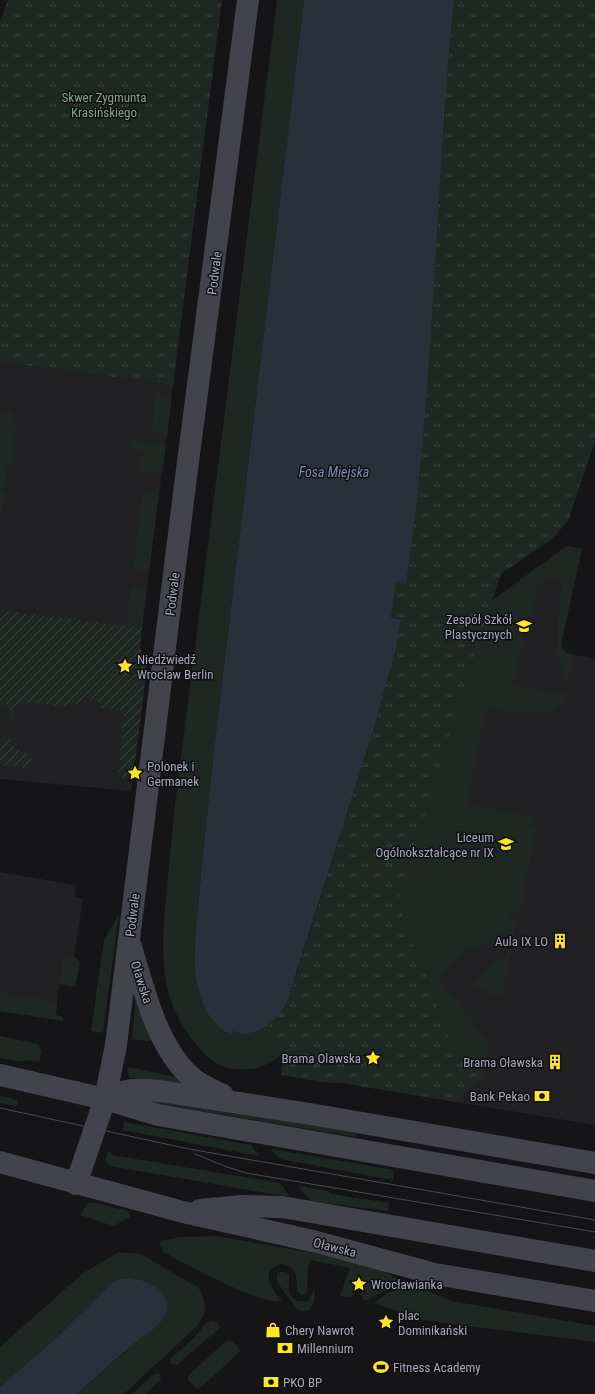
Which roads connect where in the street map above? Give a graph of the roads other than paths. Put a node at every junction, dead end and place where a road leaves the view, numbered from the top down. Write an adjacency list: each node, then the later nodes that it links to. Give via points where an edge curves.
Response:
1 (248, 0): 2 (main road, Podwale)
2 (129, 940): 4 (main road, Podwale, via 116,1044); 5 (main road, Oławska, via 162,1037 179,1064 197,1081)
3 (0, 1075): 4 (main road)
4 (105, 1099): 5 (main road, Oławska, via 125,1090 138,1089); 8 (main road, Podwale); 9 (main road, via 158,1115)
5 (241, 1103): 7 (main road, Oławska)
6 (0, 1162): 8 (main road, Oławska)
7 (595, 1163)
8 (76, 1184): 10 (main road, Oławska)
9 (595, 1191)
10 (183, 1212): 11 (main road, via 242,1206 282,1207); 12 (main road, Oławska, via 317,1242 435,1274)
11 (595, 1261)
12 (595, 1301)

